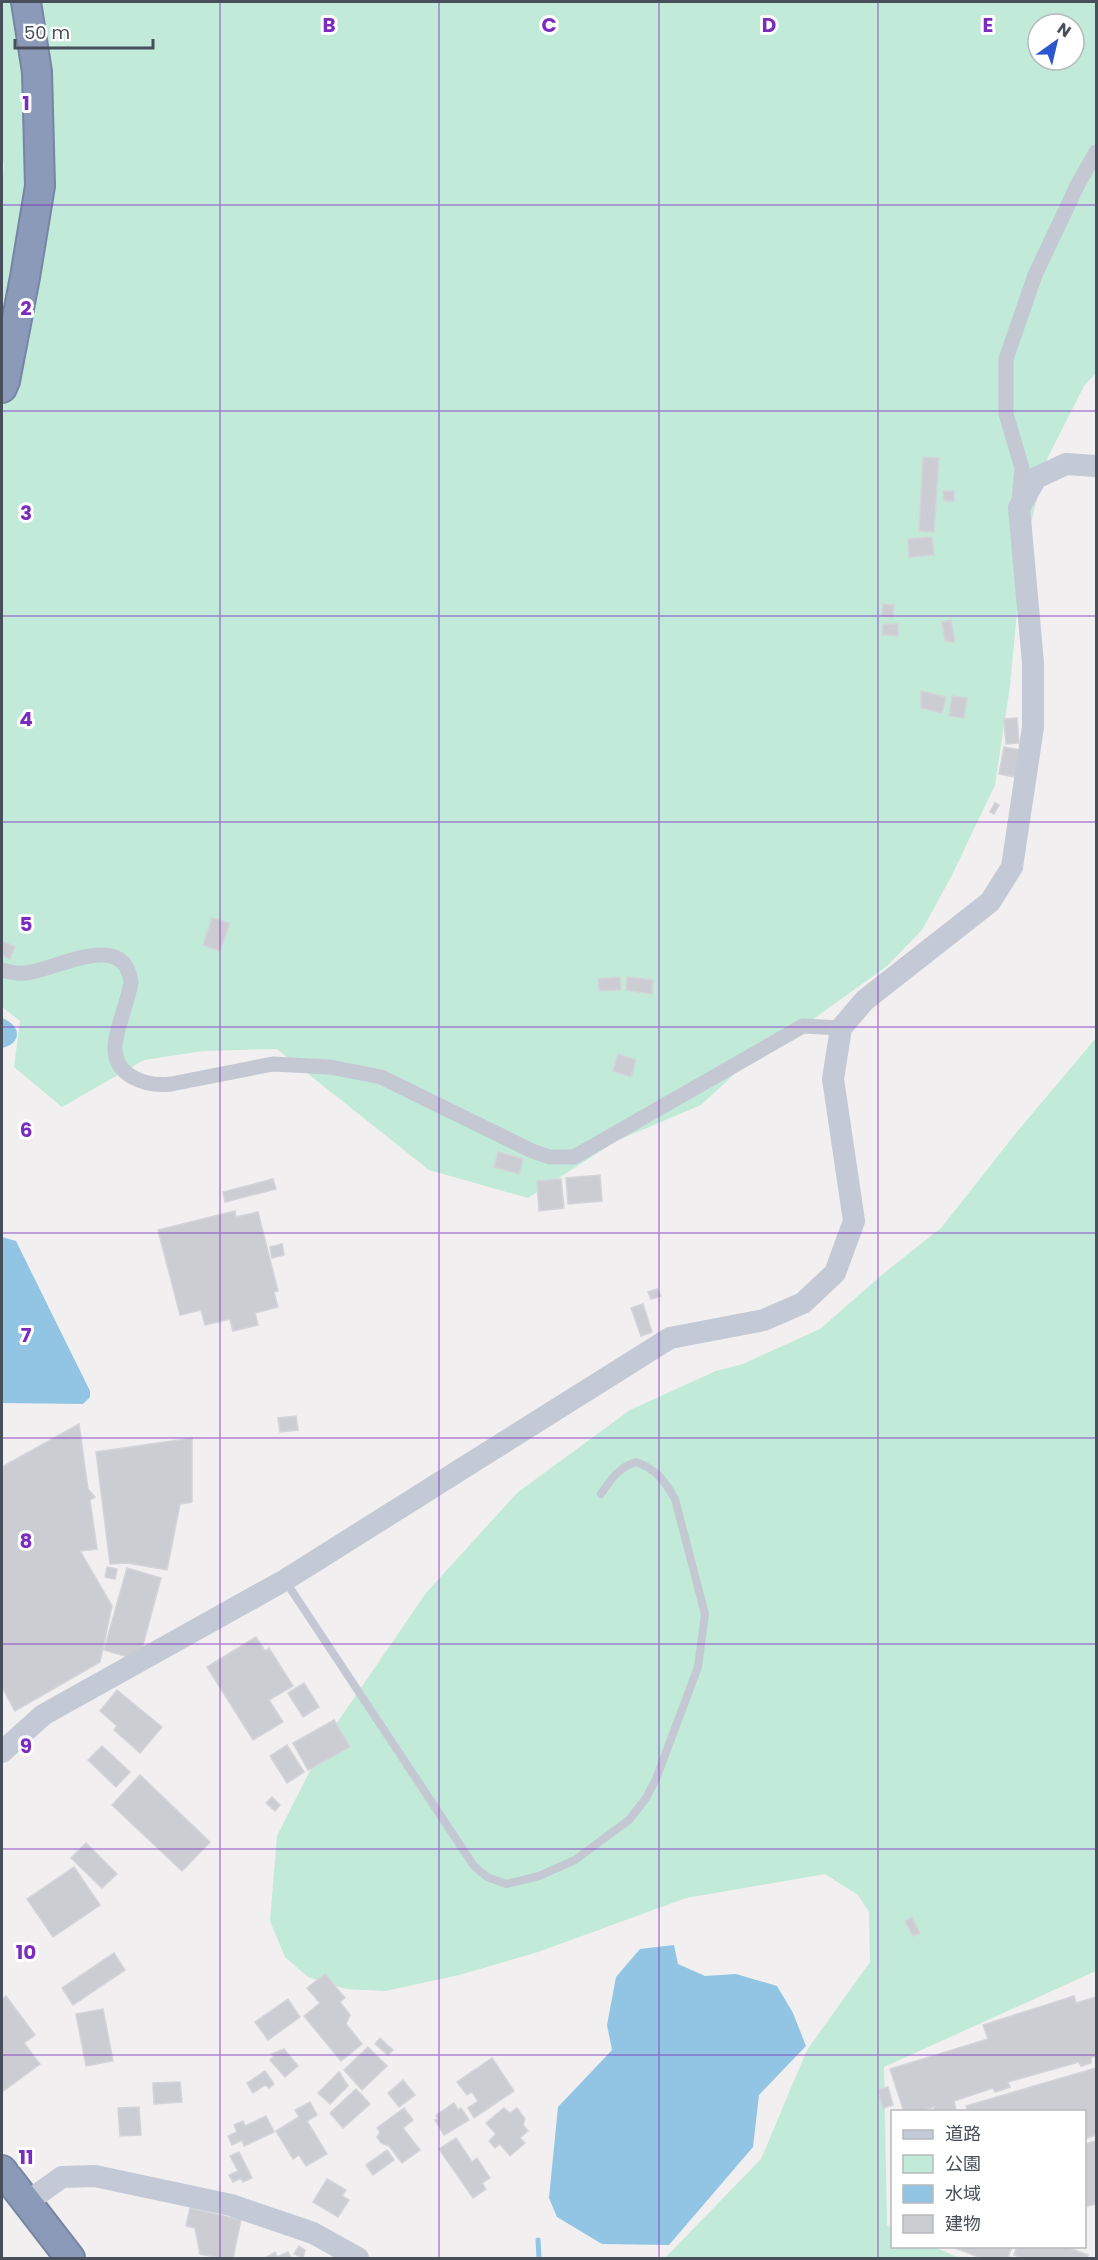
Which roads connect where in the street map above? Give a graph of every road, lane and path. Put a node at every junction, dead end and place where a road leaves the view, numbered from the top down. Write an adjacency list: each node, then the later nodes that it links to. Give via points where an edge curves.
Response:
1 (26, 2): 3 (highway, via 37,72 40,186 26,277)
2 (1096, 152): 5 (street, via 1035,275 1006,359 1006,414 1022,468)
3 (2, 388)
4 (1096, 466): 5 (street, via 1065,464 1036,478)
5 (1019, 508): 7 (street, via 1033,663 1033,727 1012,867 990,902 865,1000)
6 (2, 970): 7 (street, via 23,974 93,954 113,956 123,963 130,971 131,982 115,1045 118,1062 141,1082 171,1084 273,1064 330,1066 381,1077 532,1151 562,1158 574,1157 803,1026)
7 (841, 1028): 9 (street, via 833,1079 854,1221 835,1273 803,1303 764,1320 670,1338)
8 (601, 1494): 9 (lane, via 613,1475 636,1462 666,1483 675,1499 705,1614 698,1667 646,1798 629,1820 602,1841 575,1860 539,1876 507,1884 487,1877 474,1866)
9 (285, 1580): 10 (street, via 43,1715)
10 (2, 1752)
11 (2, 2170): 12 (highway)
12 (27, 2202): 13 (highway); 14 (street, via 62,2177 95,2176 231,2205 313,2233)
13 (70, 2259)
14 (358, 2259)

